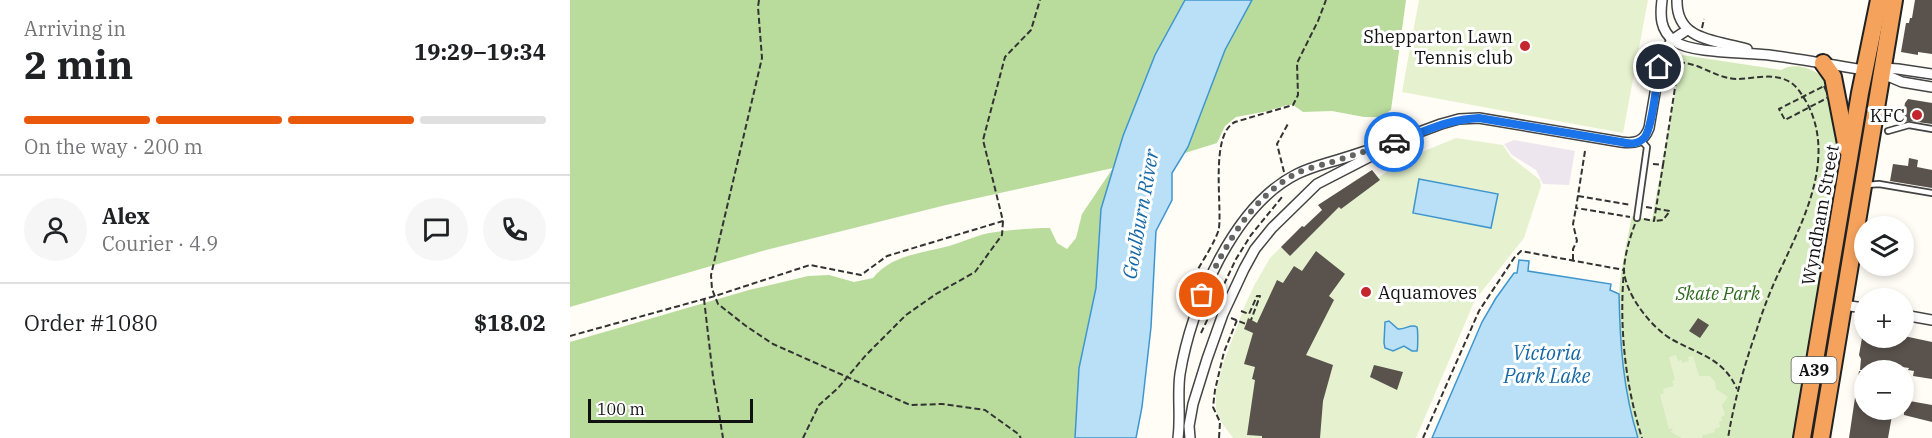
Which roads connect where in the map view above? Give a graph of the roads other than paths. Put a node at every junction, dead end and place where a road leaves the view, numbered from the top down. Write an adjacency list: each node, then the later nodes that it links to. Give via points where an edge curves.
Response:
1 (1662, 0): 6 (street, via 1660,21)
2 (1677, 0): 5 (street, via 1680,21)
3 (1879, 0): 9 (highway, Wyndham Street / A39)
4 (1894, 0): 10 (highway, Wyndham Street / A39)
5 (1687, 30): 6 (street); 7 (street)
6 (1672, 40): 7 (street, via 1699,49); 16 (street, via 1660,60 1649,128)
7 (1766, 55): 8 (street)
8 (1823, 63): 9 (street); 17 (highway, via 1833,77)
9 (1864, 70): 10 (highway); 17 (highway, Wyndham Street / A39)
10 (1883, 71): 11 (street); 12 (street, via 1902,82); 18 (highway, Wyndham Street / A39)
11 (1932, 74)
12 (1932, 87)
13 (1932, 129): 14 (lane, via 1909,125)
14 (1888, 131)
15 (1402, 139): 16 (street, via 1441,123 1479,118 1626,143); 26 (street, via 1295,174 1248,215 1217,263 1190,328 1179,376); 27 (street, via 1314,186 1256,249 1223,314 1207,359 1191,416)
16 (1641, 140): 20 (lane, via 1647,147)
17 (1849, 159): 21 (highway, Wyndham Street / A39)
18 (1864, 185): 19 (lane); 22 (highway, Wyndham Street / A39)
19 (1932, 193)
20 (1637, 218)
21 (1825, 302): 22 (highway); 28 (highway, Wyndham Street / A39)
22 (1844, 305): 23 (street); 29 (highway, Wyndham Street / A39)
23 (1854, 306)
24 (1914, 317): 25 (street)
25 (1932, 320)
26 (1178, 438)
27 (1190, 438)
28 (1802, 438)
29 (1821, 438)

